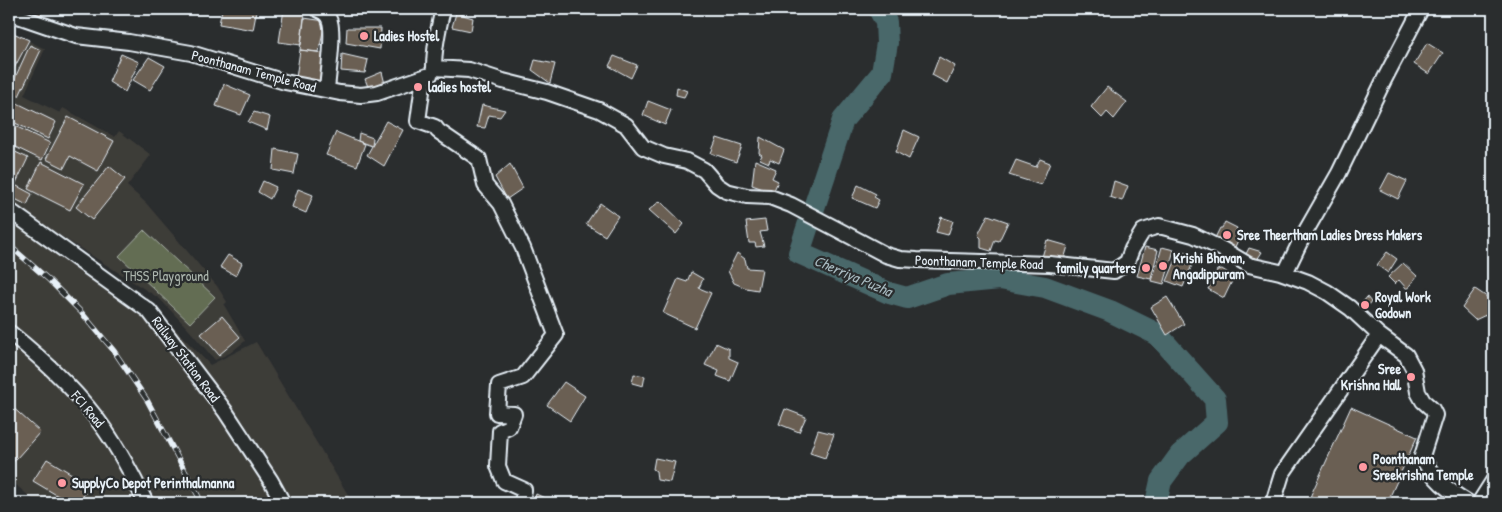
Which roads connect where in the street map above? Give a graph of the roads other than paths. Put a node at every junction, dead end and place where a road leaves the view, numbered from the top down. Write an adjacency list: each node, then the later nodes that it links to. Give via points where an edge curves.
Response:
1 (317, 9): 6 (street, via 326,14 332,32)
2 (443, 9): 5 (street)
3 (1421, 9): 8 (street, via 1340,173)
4 (9, 13): 6 (street, Poonthanam Temple Road, via 76,36 191,53 285,82)
5 (429, 73): 6 (street, Poonthanam Temple Road, via 377,93 361,95); 8 (street, Poonthanam Temple Road, via 470,70 599,110 626,125 643,147 704,170 726,191 770,197 791,205 886,255 900,259 1050,264 1114,271 1127,262 1143,232 1158,226 1193,235 1249,265); 14 (street, via 418,121 435,127 479,159 486,185 501,204 523,248 556,335 524,377 499,385 496,413 514,414 509,427 500,430 498,466 504,481 524,490)
6 (326, 90)
7 (9, 210): 13 (street, Railway Station Road, via 149,311 225,411)
8 (1284, 273): 10 (street, Poonthanam Temple Road, via 1328,292)
9 (9, 332): 12 (street, FCI Road, via 35,352 83,401 105,430)
10 (1378, 335): 15 (street, via 1282,474); 16 (street, Poonthanam Temple Road, via 1406,355 1414,370 1418,392 1435,415 1422,456 1427,468 1448,490)
11 (1493, 481): 17 (street)
12 (146, 503)
13 (283, 503)
14 (522, 503)
15 (1273, 503)
16 (1469, 503)
17 (1478, 503)

